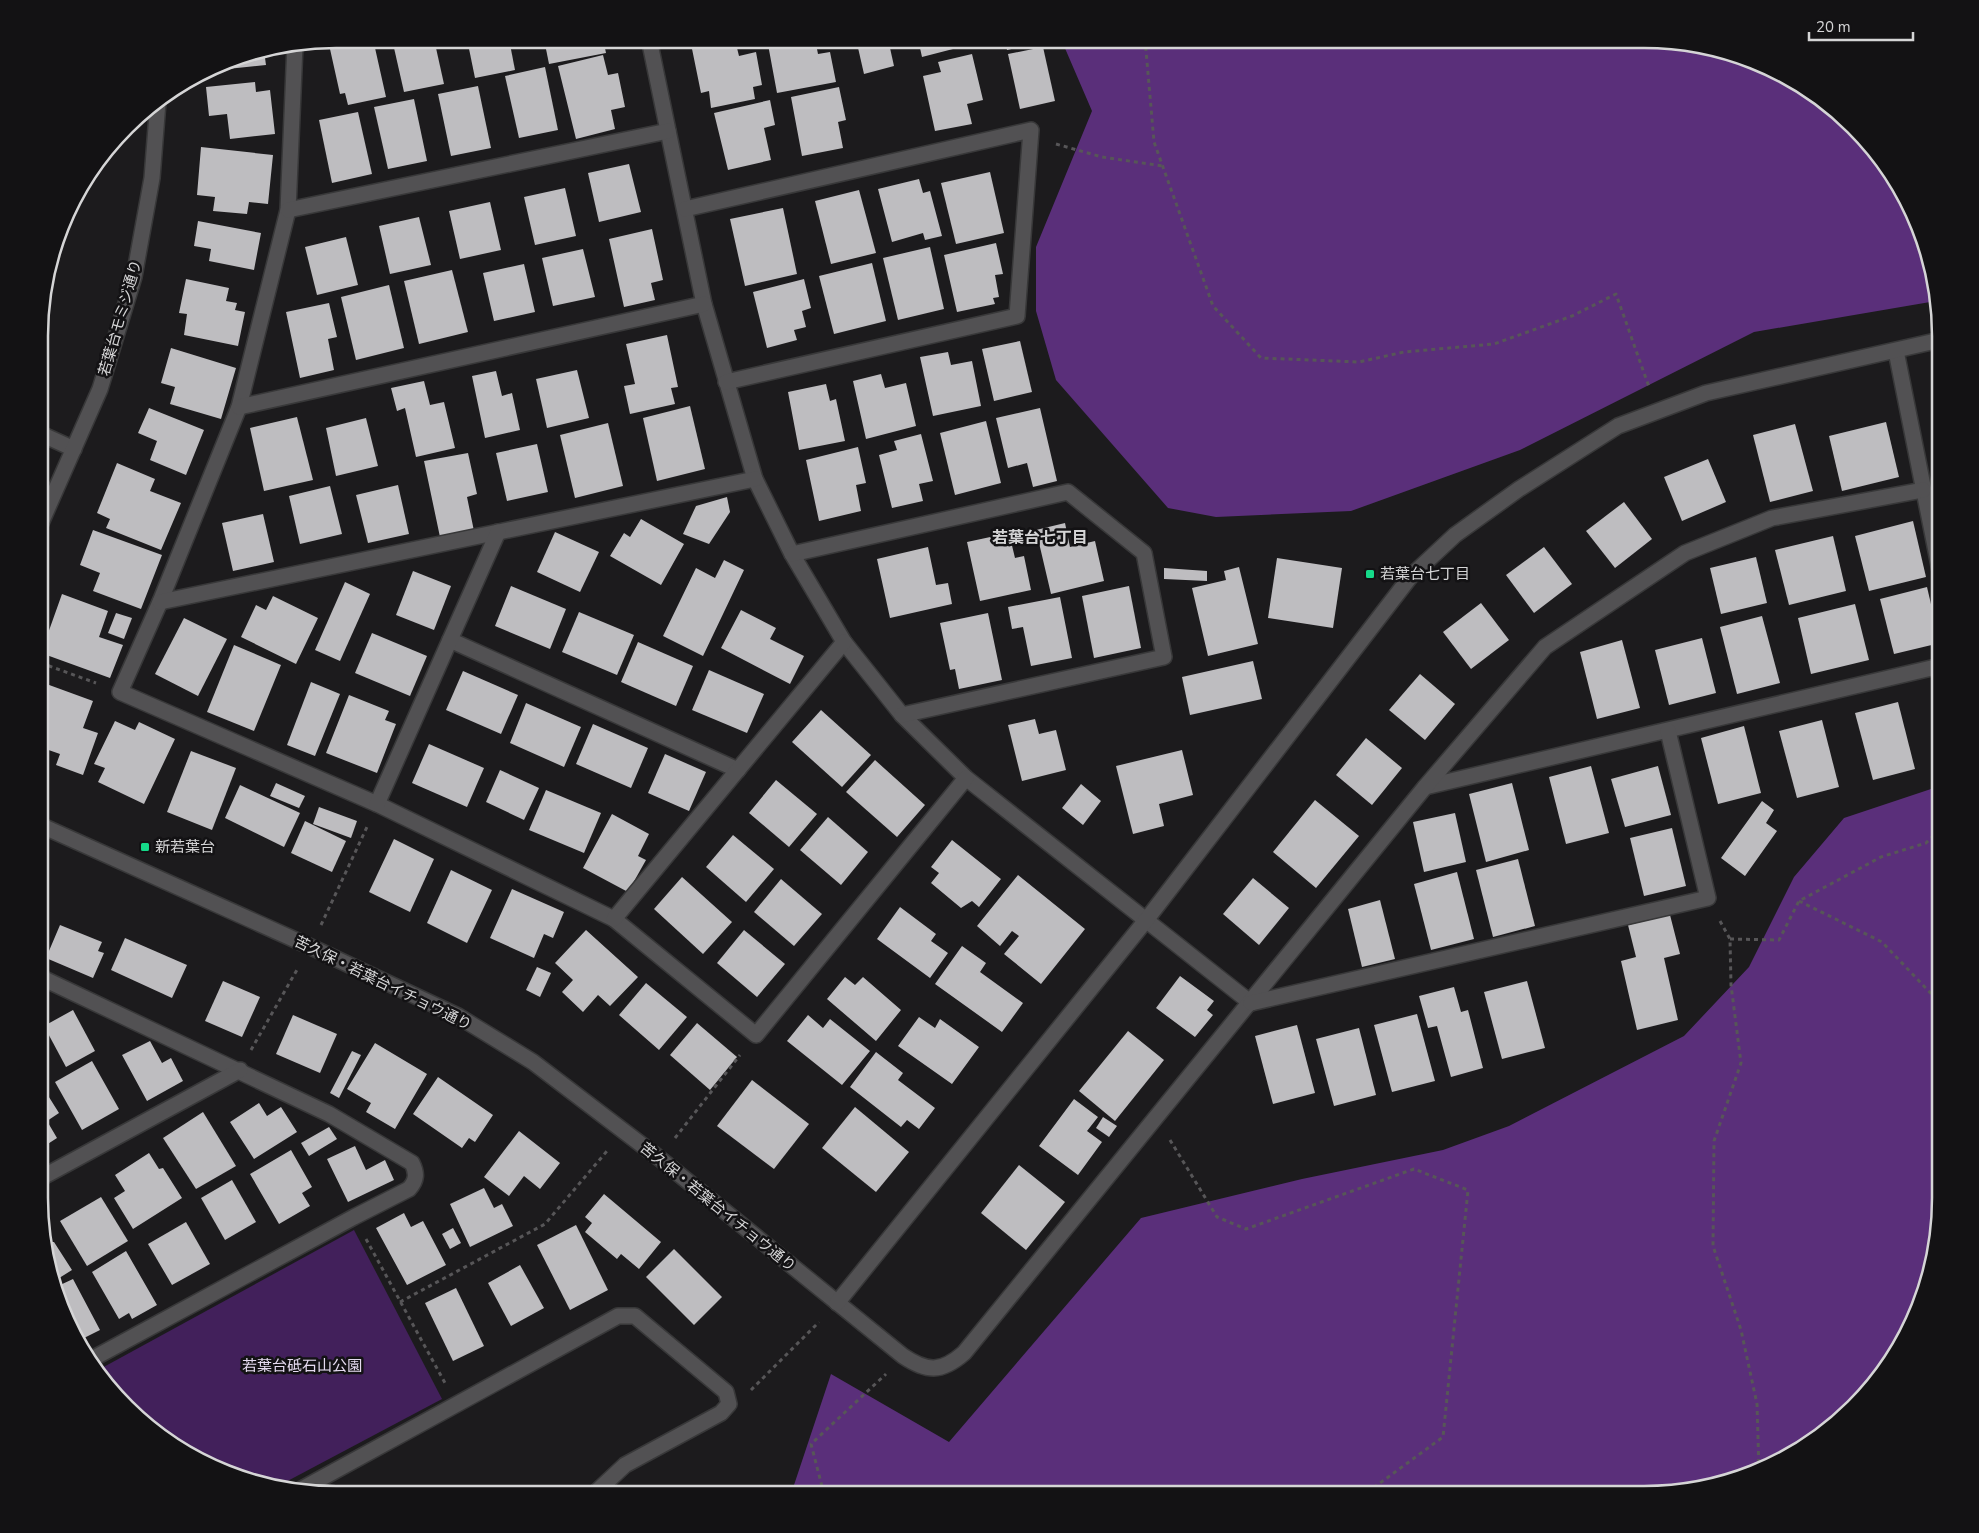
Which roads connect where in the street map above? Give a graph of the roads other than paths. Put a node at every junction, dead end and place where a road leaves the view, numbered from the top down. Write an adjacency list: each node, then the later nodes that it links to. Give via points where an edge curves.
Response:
1 (650, 48): 4 (street)
2 (295, 51): 6 (street)
3 (157, 109): 13 (street, 若葉台モミジ通り, via 152,178 134,277 100,389)
4 (668, 131): 5 (street); 6 (street)
5 (685, 209): 7 (street); 10 (street, via 1031,130 1017,316)
6 (288, 210): 11 (street)
7 (704, 304): 10 (street); 11 (street)
8 (1931, 342): 9 (street)
9 (1896, 351): 15 (street); 32 (street, via 1706,393 1618,426 1519,488 1455,535 1411,576)
10 (726, 382): 14 (street)
11 (239, 407): 20 (street)
12 (48, 437): 13 (street)
13 (74, 448): 16 (street, 若葉台モミジ通り)
14 (755, 479): 18 (street); 19 (street)
15 (1923, 490): 17 (street); 28 (street, 苦久保・若葉台イチョウ通り, via 1772,518 1685,553 1545,647)
16 (48, 507)
17 (1931, 528)
18 (498, 532): 20 (street); 21 (street)
19 (792, 554): 22 (street); 24 (street, via 1068,492 1144,553 1164,656)
20 (160, 602): 29 (street, via 120,692)
21 (450, 640): 26 (street); 29 (street)
22 (844, 642): 24 (street); 26 (street)
23 (1931, 668): 25 (street)
24 (902, 715): 27 (street)
25 (1668, 731): 28 (street); 34 (street, via 1708,898)
26 (738, 770): 31 (street)
27 (966, 778): 31 (street, via 756,1035); 32 (street)
28 (1426, 787): 34 (street, 苦久保・若葉台イチョウ通り)
29 (377, 804): 31 (street)
30 (48, 829): 37 (street, 苦久保・若葉台イチョウ通り, via 311,946 458,1016 533,1062 659,1158)
31 (614, 919)
32 (1147, 919): 34 (street); 37 (street)
33 (48, 981): 35 (street)
34 (1251, 1003): 37 (street, 苦久保・若葉台イチョウ通り, via 953,1363 931,1368 918,1366)
35 (240, 1070): 36 (street); 38 (street, via 329,1114 412,1163 416,1172 414,1183 409,1189)
36 (48, 1174)
37 (837, 1303)
38 (95, 1357)
39 (310, 1484): 40 (street, via 618,1316 635,1316 726,1392 729,1404 721,1413 625,1465)
40 (603, 1486)

